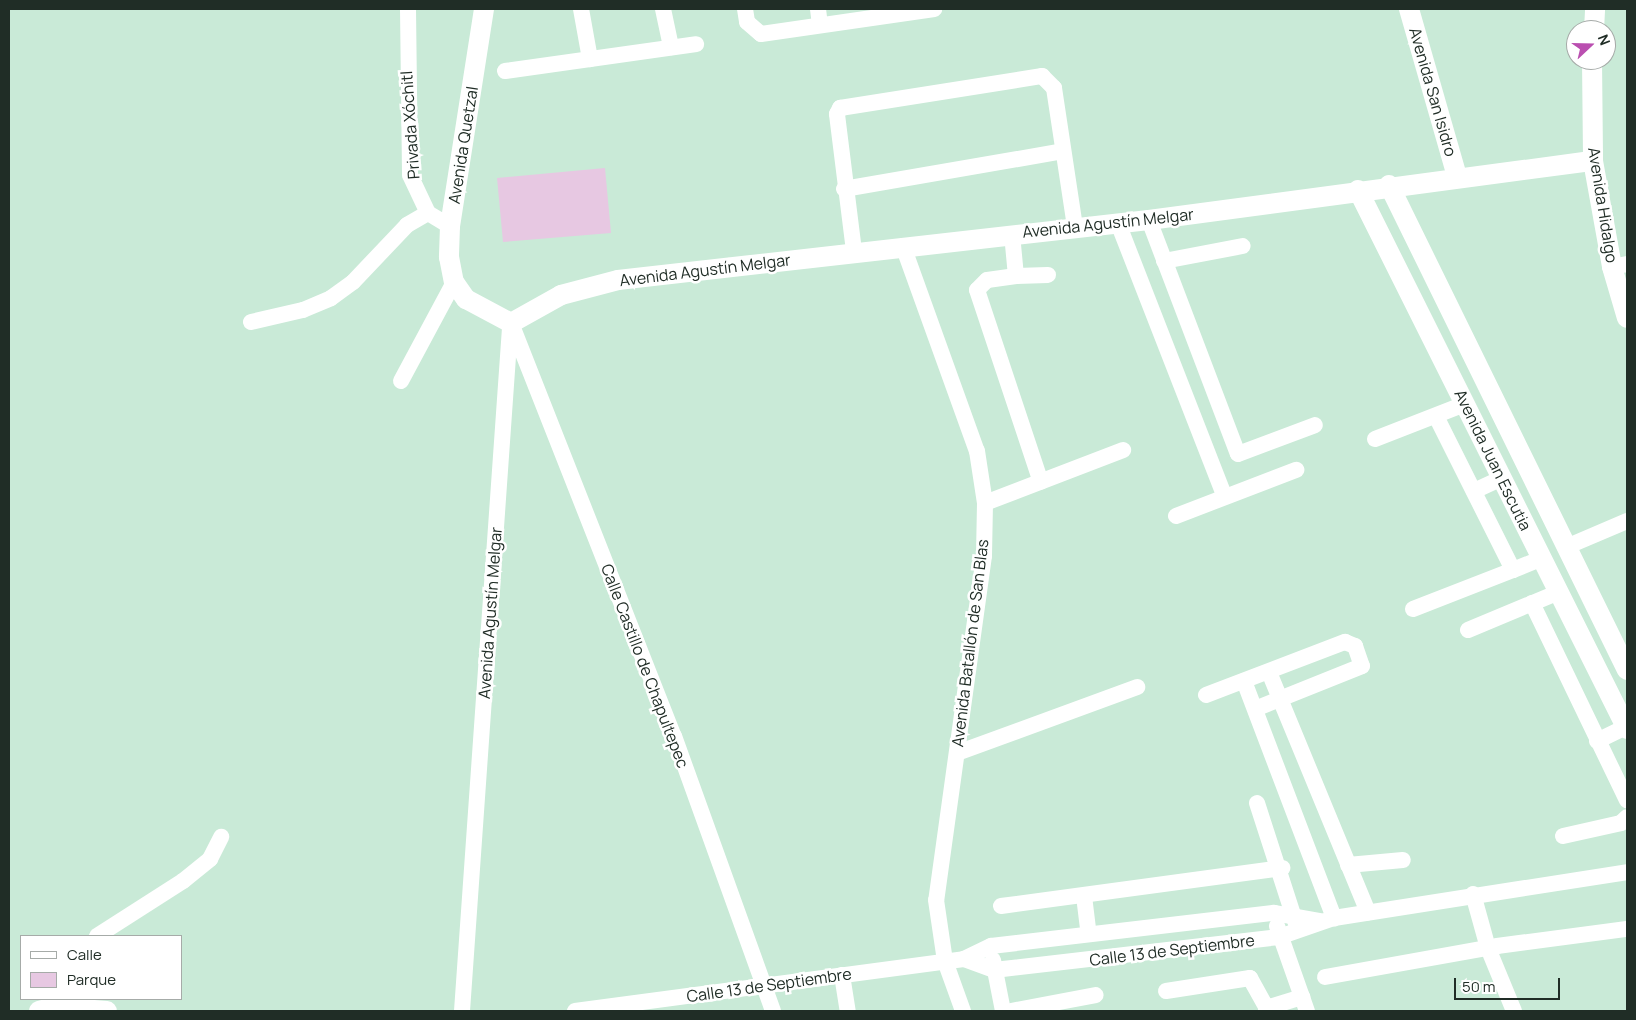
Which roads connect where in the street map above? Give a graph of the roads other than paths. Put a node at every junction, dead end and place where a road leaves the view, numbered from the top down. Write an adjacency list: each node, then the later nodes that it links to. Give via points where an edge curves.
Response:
1 (408, 9): 22 (street, Privada Xóchitl, via 410,175)
2 (484, 9): 25 (main road, Avenida Quetzal)
3 (581, 9): 13 (street)
4 (663, 9): 12 (street)
5 (745, 9): 10 (street, via 747,22 761,34)
6 (818, 9): 10 (street)
7 (934, 9): 9 (street)
8 (1409, 9): 18 (main road, Avenida San Isidro)
9 (895, 12): 10 (street)
10 (820, 25)
11 (696, 44): 12 (street)
12 (670, 47): 13 (street)
13 (590, 60): 15 (street)
14 (1592, 70): 17 (main road, Avenida Hidalgo)
15 (505, 71)
16 (1063, 152): 20 (street); 20 (street, via 1054,88 1042,76 845,105 837,114); 26 (street)
17 (1593, 161): 18 (main road, Avenida Agustín Melgar); 32 (main road, Avenida Hidalgo)
18 (1457, 176): 19 (main road, Avenida Agustín Melgar)
19 (1389, 186): 21 (main road, Avenida Agustín Melgar); 55 (main road, Avenida Juan Escutia)
20 (844, 189): 30 (street)
21 (1358, 190): 23 (main road, Avenida Agustín Melgar); 40 (main road, Avenida Juan Escutia)
22 (428, 212): 25 (street); 37 (street, via 407,225 353,282 331,298 302,310)
23 (1149, 220): 24 (main road, Avenida Agustín Melgar); 31 (street)
24 (1118, 223): 26 (main road, Avenida Agustín Melgar); 46 (street)
25 (450, 226): 35 (main road, Avenida Quetzal)
26 (1075, 227): 27 (main road, Avenida Agustín Melgar)
27 (1012, 234): 28 (main road, Avenida Agustín Melgar); 34 (street)
28 (903, 246): 30 (main road, Avenida Agustín Melgar); 52 (street, Avenida Batallón de San Blas, via 977,451)
29 (1243, 246): 31 (street)
30 (854, 252): 38 (main road, Avenida Agustín Melgar, via 618,280 561,295)
31 (1164, 261): 45 (street)
32 (1620, 266): 36 (main road, Avenida Hidalgo)
33 (1048, 275): 34 (street)
34 (1016, 276): 49 (street, via 987,280 977,290)
35 (454, 282): 38 (main road, via 466,299); 39 (street)
36 (1627, 318)
37 (251, 322)
38 (511, 324): 99 (street, Calle Castillo de Chapultepec, via 674,736); 106 (street, Avenida Agustín Melgar)
39 (401, 381)
40 (1465, 404): 41 (street); 48 (main road, Avenida Juan Escutia)
41 (1436, 416): 43 (street); 50 (street)
42 (1315, 425): 45 (street)
43 (1375, 439)
44 (1123, 450): 49 (street)
45 (1238, 454): 46 (street)
46 (1212, 464): 51 (street)
47 (1296, 470): 51 (street)
48 (1502, 478): 50 (street); 56 (main road, Avenida Juan Escutia)
49 (1041, 482): 52 (street)
50 (1474, 491): 57 (street)
51 (1224, 495): 53 (street)
52 (985, 503): 71 (street, Avenida Batallón de San Blas, via 984,556)
53 (1176, 516)
54 (1627, 521): 55 (street)
55 (1566, 547): 62 (main road, Avenida Juan Escutia)
56 (1542, 558): 57 (street); 58 (main road, Avenida Juan Escutia)
57 (1513, 570): 60 (street)
58 (1559, 592): 59 (street); 69 (main road, Avenida Juan Escutia)
59 (1532, 603): 61 (street); 70 (street)
60 (1413, 608)
61 (1468, 630)
62 (1627, 670)
63 (1269, 672): 64 (street); 67 (street); 67 (street, via 1345,642 1351,642 1362,659 1362,666 1356,670)
64 (1244, 681): 66 (street); 68 (street)
65 (1137, 687): 71 (street)
66 (1206, 695)
67 (1280, 699): 68 (street); 78 (street)
68 (1255, 709): 86 (street)
69 (1627, 728): 70 (street)
70 (1597, 740): 72 (street)
71 (957, 753): 95 (street, Avenida Batallón de San Blas, via 936,900)
72 (1627, 800)
73 (1257, 803): 79 (street)
74 (1627, 817): 75 (street, via 1621,823)
75 (1562, 836)
76 (221, 837): 90 (street, via 210,859 183,881)
77 (1403, 860): 78 (street)
78 (1348, 864): 84 (street)
79 (1282, 868): 82 (street); 87 (street)
80 (1627, 872): 81 (street, Calle 13 de Septiembre)
81 (1474, 894): 84 (street, Calle 13 de Septiembre); 93 (street)
82 (1084, 896): 83 (street); 89 (street)
83 (1001, 906)
84 (1368, 912): 86 (street, Calle 13 de Septiembre)
85 (1274, 913): 87 (street, Calle 13 de Septiembre); 89 (street, Calle 13 de Septiembre); 91 (street)
86 (1327, 919): 87 (street, Calle 13 de Septiembre)
87 (1296, 923): 91 (street, Calle 13 de Septiembre)
88 (1627, 929): 93 (street)
89 (1089, 934): 92 (street, Calle 13 de Septiembre)
90 (99, 935)
91 (1279, 937): 96 (street, Calle 13 de Septiembre); 102 (street)
92 (990, 946): 94 (street, Calle 13 de Septiembre); 96 (street)
93 (1488, 948): 98 (street); 113 (street)
94 (964, 959): 95 (street, Calle 13 de Septiembre); 96 (street, Calle 13 de Septiembre)
95 (945, 961): 97 (street, Calle 13 de Septiembre); 110 (street, Avenida Batallón de San Blas)
96 (994, 970): 111 (street)
97 (842, 975): 99 (street, Calle 13 de Septiembre); 109 (street)
98 (1325, 977)
99 (764, 986): 107 (street, Calle 13 de Septiembre); 108 (street, Calle Castillo de Chapultepec)
100 (1166, 991): 104 (street, via 1250,978)
101 (1096, 995): 112 (street)
102 (1304, 1004): 104 (street)
103 (46, 1008): 105 (main road)
104 (1267, 1009)
105 (107, 1011)
106 (462, 1011)
107 (575, 1011)
108 (773, 1011)
109 (848, 1011)
110 (963, 1011)
111 (1003, 1011)
112 (1011, 1011)
113 (1514, 1011)

